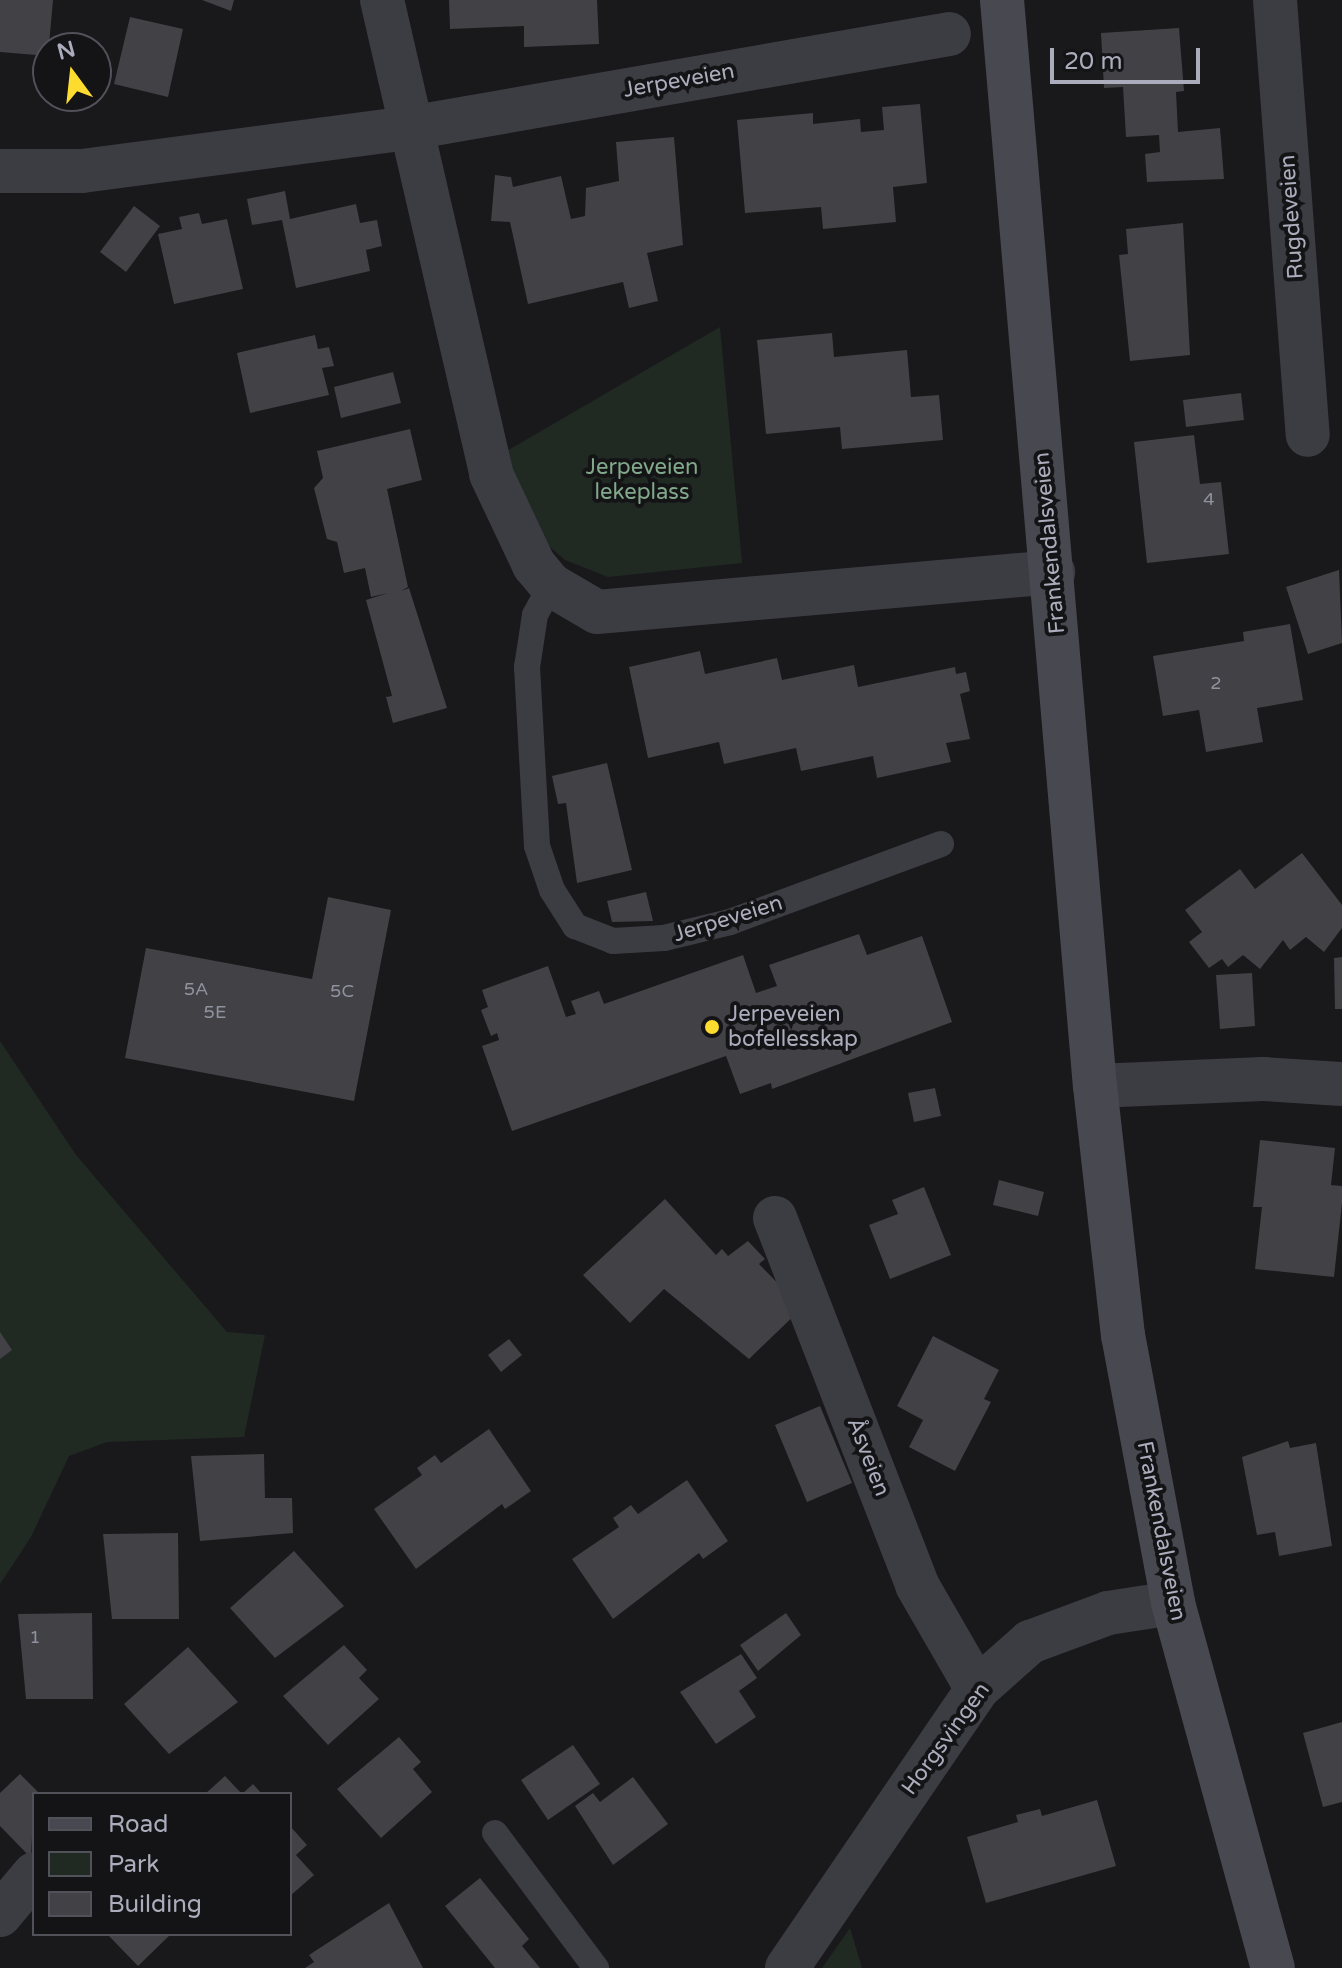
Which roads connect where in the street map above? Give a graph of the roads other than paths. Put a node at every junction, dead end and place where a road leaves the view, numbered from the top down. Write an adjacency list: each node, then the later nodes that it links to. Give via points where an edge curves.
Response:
1 (382, 0): 5 (street)
2 (1002, 0): 8 (main road, Frankendalsveien)
3 (1275, 0): 7 (street, Rugdeveien)
4 (949, 34): 5 (street, Jerpeveien)
5 (410, 128): 6 (street, Jerpeveien, via 82,171); 9 (street, via 491,474 534,565)
6 (0, 171)
7 (1308, 435)
8 (1053, 572): 9 (street, via 597,612); 12 (main road, Frankendalsveien)
9 (551, 585): 10 (lane, Jerpeveien, via 535,615 528,721 537,846 552,890 575,926 613,941 664,938 730,922)
10 (941, 844)
11 (1342, 1084): 12 (street, via 1263,1079)
12 (1095, 1086): 14 (main road, Frankendalsveien, via 1123,1335)
13 (775, 1218): 15 (street, Åsveien, via 917,1585)
14 (1173, 1603): 15 (street, Horgsvingen, via 1108,1613 1030,1642); 21 (main road, Frankendalsveien)
15 (977, 1689): 20 (street, Horgsvingen)
16 (495, 1833): 19 (lane)
17 (32, 1876): 18 (street)
18 (0, 1915)
19 (596, 1968)
20 (787, 1968)
21 (1273, 1968)

